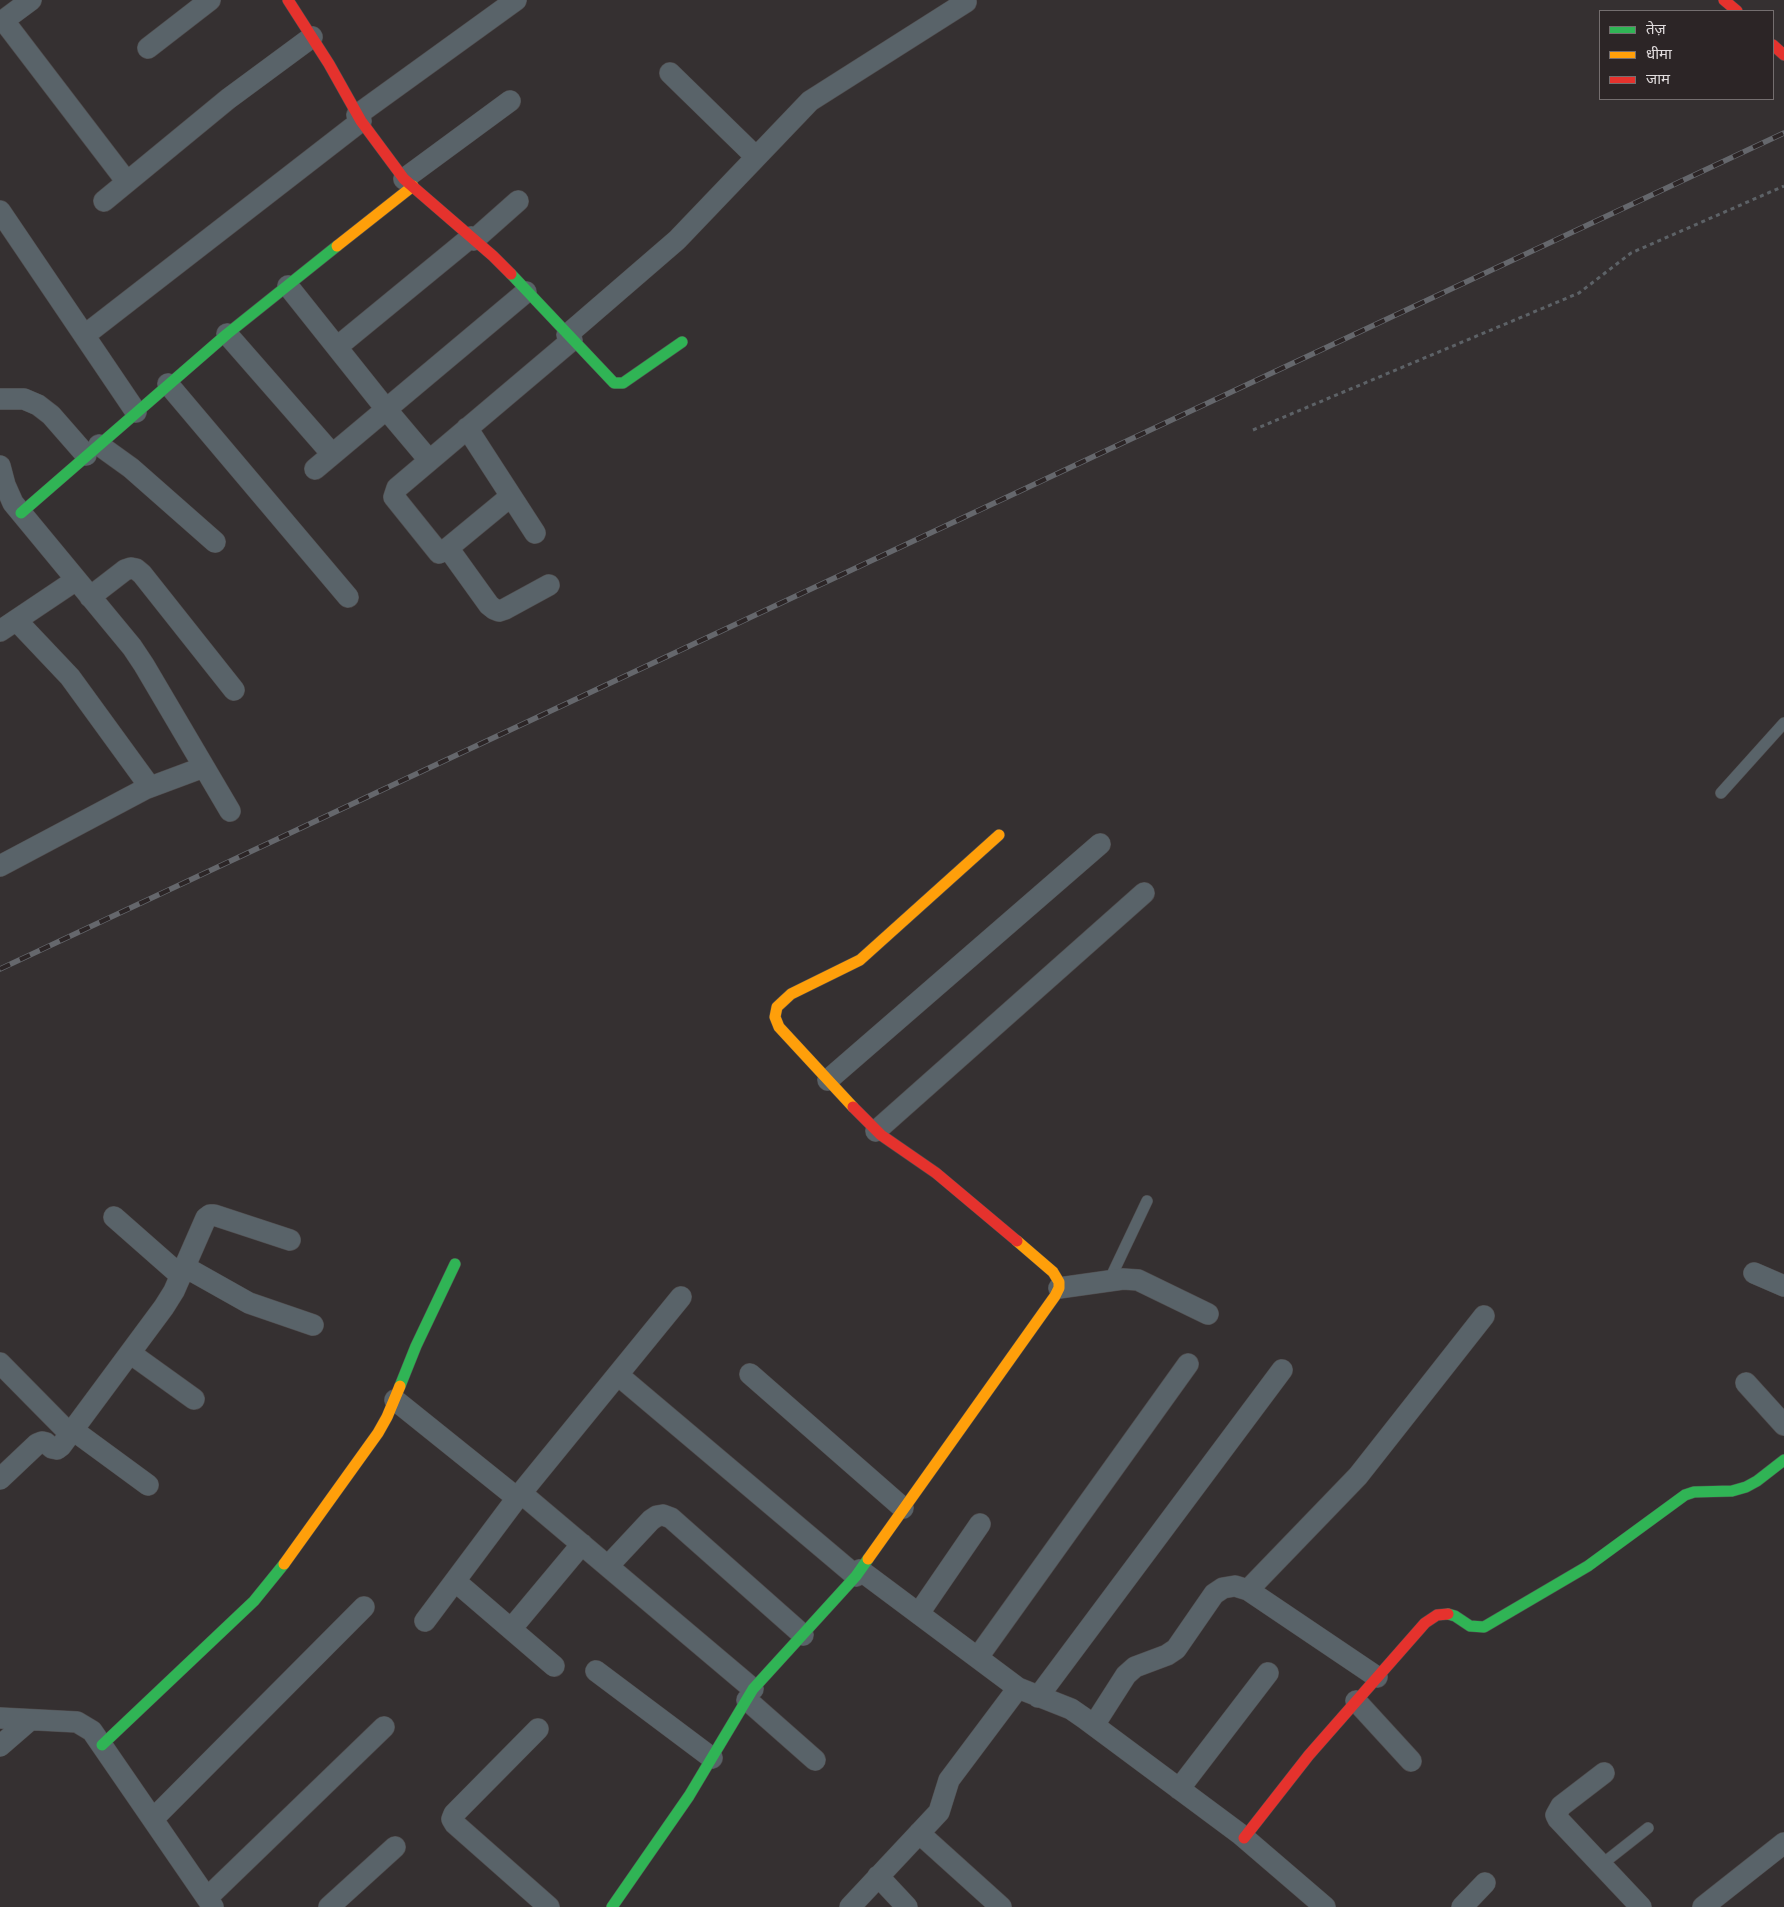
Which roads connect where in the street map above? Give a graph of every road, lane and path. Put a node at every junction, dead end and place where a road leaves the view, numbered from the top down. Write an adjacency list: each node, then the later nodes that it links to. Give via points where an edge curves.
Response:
1 (31, 0): 8 (street)
2 (210, 0): 11 (street)
3 (516, 0): 15 (street)
4 (1724, 0): 7 (street)
5 (292, 2): 9 (street)
6 (966, 2): 16 (street, via 810,102)
7 (1735, 10)
8 (2, 22): 17 (street)
9 (312, 37): 15 (street); 17 (street, via 228,99)
10 (1774, 46): 12 (street)
11 (148, 48)
12 (1784, 55)
13 (670, 73): 16 (street)
14 (510, 101): 18 (street)
15 (359, 118): 18 (street); 27 (street)
16 (756, 156): 28 (street, via 677,240)
17 (127, 182): 20 (street)
18 (408, 182): 23 (street); 24 (street)
19 (1784, 186): 36 (path, via 1631,253 1579,293)
20 (104, 201)
21 (518, 201): 23 (street)
22 (0, 210): 27 (street)
23 (472, 239): 25 (street, via 493,256); 30 (street)
24 (288, 286): 26 (street); 30 (street)
25 (526, 292): 28 (street); 33 (street)
26 (227, 334): 31 (street); 38 (street)
27 (85, 335): 34 (street)
28 (569, 338): 29 (street, via 618,384); 35 (street)
29 (682, 342)
30 (337, 346): 33 (street)
31 (168, 384): 34 (street); 50 (street)
32 (0, 399): 37 (street, via 24,400 38,405)
33 (386, 409): 38 (street); 39 (street)
34 (136, 412): 37 (street)
35 (467, 428): 39 (street); 42 (street)
36 (1253, 430)
37 (93, 450): 43 (street); 45 (street, via 131,468)
38 (332, 454): 41 (street)
39 (430, 460): 46 (street, via 397,488 394,497 436,551 439,553)
40 (0, 466): 43 (street)
41 (315, 468)
42 (511, 496): 44 (street); 46 (street)
43 (12, 508): 47 (street)
44 (535, 533)
45 (215, 542)
46 (448, 548): 48 (street, via 489,605 499,611)
47 (76, 580): 49 (street); 51 (street)
48 (549, 585)
49 (90, 597): 52 (street, via 125,570 136,569); 54 (street, via 132,648)
50 (348, 597)
51 (8, 626): 55 (street, via 70,677)
52 (234, 690)
53 (1784, 723): 56 (lane)
54 (204, 767): 55 (street); 57 (street)
55 (150, 787): 60 (street)
56 (1721, 793)
57 (230, 810)
58 (999, 836): 62 (street, via 860,960 791,994 778,1007 775,1017 779,1027)
59 (1100, 844): 62 (street)
60 (0, 866)
61 (1144, 893): 63 (street)
62 (828, 1080): 63 (street)
63 (876, 1131): 72 (street, via 936,1173 1045,1266 1056,1277)
64 (1147, 1201): 70 (lane)
65 (114, 1218): 68 (street)
66 (290, 1240): 68 (street, via 210,1215)
67 (455, 1264): 85 (street, via 416,1346)
68 (183, 1271): 76 (street, via 249,1304); 77 (street, via 164,1307)
69 (1754, 1273): 71 (street)
70 (1109, 1281): 72 (street); 74 (street, via 1138,1280)
71 (1784, 1286)
72 (1059, 1288): 92 (street)
73 (681, 1297): 82 (street)
74 (1208, 1314)
75 (1484, 1316): 98 (street, via 1358,1476)
76 (313, 1325)
77 (130, 1353): 84 (street); 87 (street)
78 (0, 1363): 87 (street)
79 (1188, 1364): 104 (street)
80 (1282, 1370): 111 (street)
81 (750, 1374): 92 (street)
82 (618, 1375): 91 (street); 96 (street)
83 (1746, 1383): 86 (street)
84 (194, 1399)
85 (395, 1400): 91 (street); 118 (street, via 378,1433 266,1588)
86 (1784, 1425)
87 (72, 1432): 89 (street, via 56,1449 46,1443 38,1444); 90 (street)
88 (1784, 1460): 108 (street, via 1746,1487 1685,1495 1588,1566 1484,1627 1470,1626 1447,1614 1436,1615)
89 (0, 1479)
90 (148, 1485)
91 (519, 1496): 94 (street); 97 (street)
92 (903, 1508): 96 (street)
93 (980, 1524): 100 (street)
94 (582, 1544): 95 (street); 102 (street)
95 (608, 1566): 103 (street, via 651,1520 664,1515); 110 (street)
96 (858, 1573): 100 (street); 103 (street)
97 (455, 1581): 101 (street); 102 (street)
98 (1248, 1590): 108 (street); 115 (street, via 1235,1586 1214,1594 1176,1649 1135,1667 1126,1675)
99 (364, 1607): 125 (street)
100 (919, 1613): 104 (street)
101 (425, 1621)
102 (511, 1629): 105 (street)
103 (803, 1635): 110 (street)
104 (978, 1657): 109 (street)
105 (554, 1666)
106 (596, 1672): 120 (street)
107 (1268, 1673): 124 (street)
108 (1377, 1677): 112 (street)
109 (1018, 1688): 111 (street); 127 (street, via 948,1780 939,1812)
110 (750, 1695): 120 (street); 121 (street)
111 (1038, 1697): 115 (street, via 1071,1709)
112 (1356, 1701): 122 (street); 128 (street)
113 (0, 1718): 114 (street)
114 (30, 1720): 118 (street, via 77,1722 92,1730); 119 (street)
115 (1094, 1725): 124 (street)
116 (384, 1727): 134 (street)
117 (538, 1729): 136 (street, via 452,1819)
118 (102, 1744): 125 (street)
119 (0, 1746)
120 (712, 1758): 137 (street)
121 (815, 1760)
122 (1411, 1761)
123 (1604, 1773): 131 (street, via 1561,1806 1556,1815)
124 (1179, 1789): 128 (street)
125 (152, 1819): 134 (street)
126 (1648, 1828): 131 (lane)
127 (919, 1833): 132 (street); 140 (street)
128 (1244, 1838): 141 (street)
129 (1784, 1843): 144 (street)
130 (395, 1847): 135 (street)
131 (1601, 1865): 143 (street)
132 (878, 1876): 138 (street); 139 (street)
133 (1485, 1883): 142 (street)
134 (210, 1902)
135 (329, 1907)
136 (549, 1907)
137 (612, 1907)
138 (850, 1907)
139 (907, 1907)
140 (1001, 1907)
141 (1325, 1907)
142 (1462, 1907)
143 (1641, 1907)
144 (1703, 1907)

